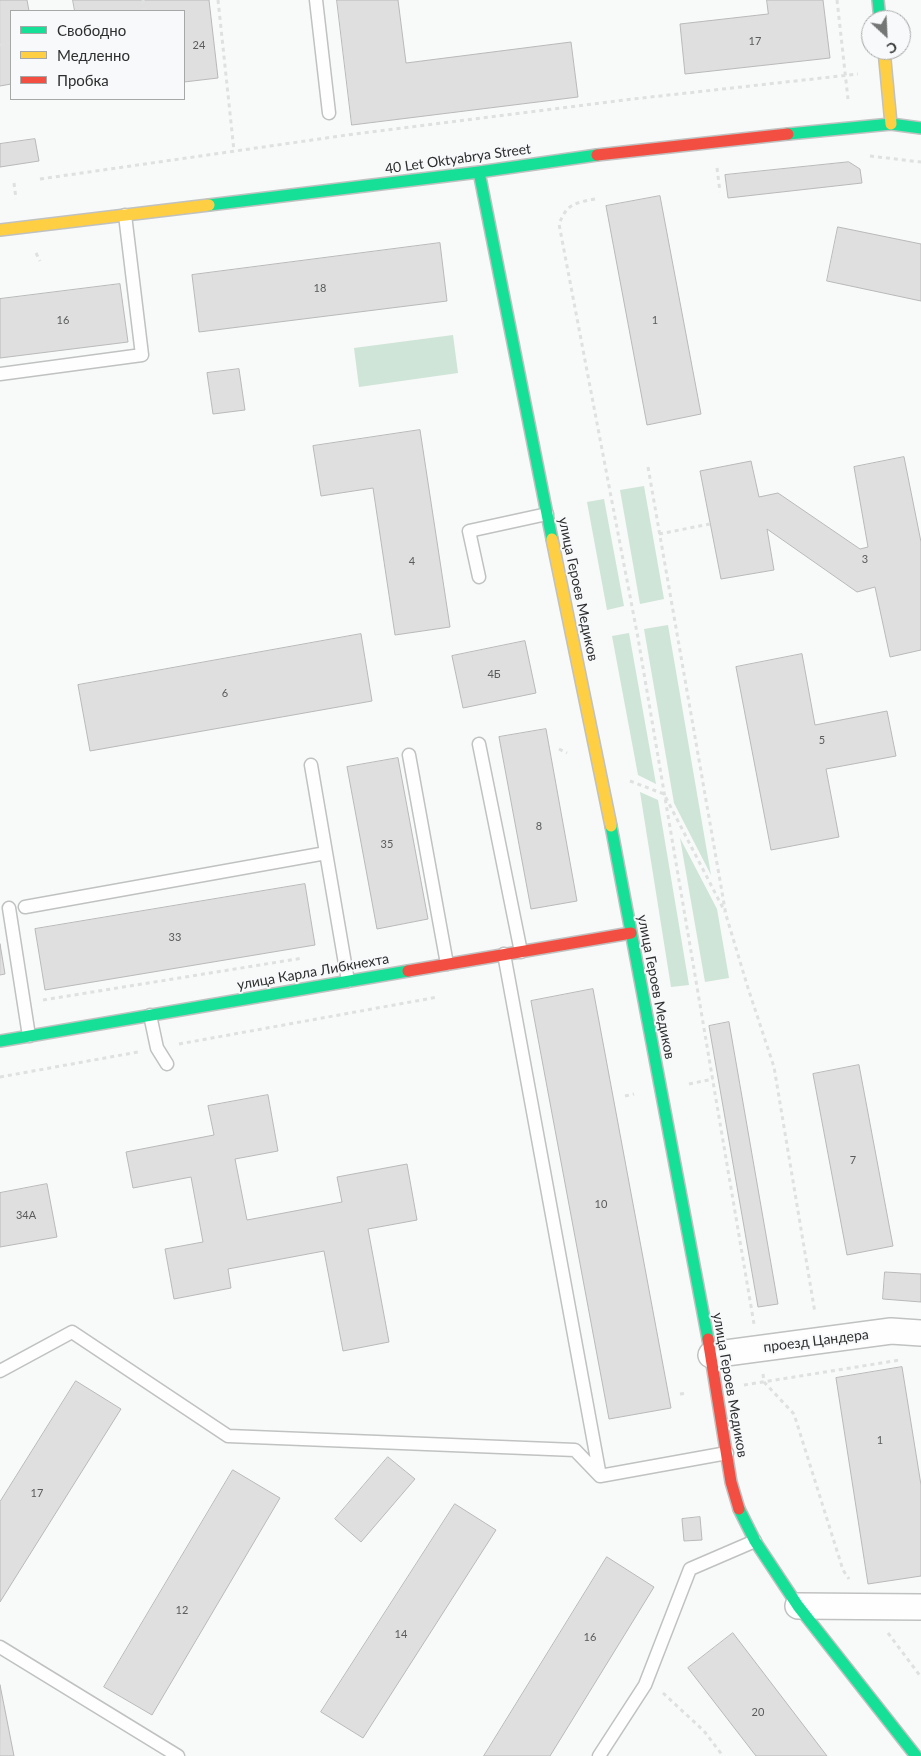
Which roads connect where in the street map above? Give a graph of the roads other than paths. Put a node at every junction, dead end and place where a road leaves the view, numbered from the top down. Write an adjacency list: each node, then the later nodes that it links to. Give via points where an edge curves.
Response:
1 (316, 0): 3 (lane)
2 (885, 60): 4 (street)
3 (329, 113)
4 (891, 124): 5 (street, 40 Let Oktyabrya Street); 6 (street, 40 Let Oktyabrya Street, via 628,150)
5 (921, 128)
6 (479, 172): 7 (street, 40 Let Oktyabrya Street); 10 (street, улица Героев Медиков)
7 (125, 215): 8 (street, 40 Let Oktyabrya Street); 9 (lane, via 142,355)
8 (0, 230)
9 (0, 374)
10 (547, 514): 11 (lane, via 469,530); 18 (street, улица Героев Медиков)
11 (479, 577)
12 (479, 744): 19 (lane)
13 (409, 755): 21 (lane)
14 (310, 765): 15 (lane)
15 (326, 853): 16 (lane); 22 (lane)
16 (25, 907)
17 (9, 908): 24 (lane)
18 (631, 933): 19 (street, улица Карла Либкнехта); 28 (street, улица Героев Медиков)
19 (520, 952): 20 (street, улица Карла Либкнехта)
20 (504, 954): 21 (street, улица Карла Либкнехта); 31 (lane)
21 (447, 964): 22 (street, улица Карла Либкнехта)
22 (348, 981): 23 (street, улица Карла Либкнехта)
23 (150, 1015): 24 (street, улица Карла Либкнехта); 26 (lane, via 157,1048)
24 (29, 1036): 25 (street, улица Карла Либкнехта)
25 (0, 1041)
26 (167, 1064)
27 (921, 1333): 28 (street, проезд Цандера, via 891,1331)
28 (711, 1355): 30 (street, улица Героев Медиков)
29 (0, 1370): 31 (lane, via 72,1332 228,1436 575,1450)
30 (727, 1453): 31 (lane); 32 (street, улица Героев Медиков, via 741,1514)
31 (600, 1476)
32 (755, 1541): 33 (street, улица Героев Медиков); 37 (lane, via 690,1569 645,1685)
33 (798, 1606): 34 (street); 38 (street, улица Героев Медиков)
34 (921, 1607)
35 (0, 1647): 36 (lane)
36 (178, 1756)
37 (599, 1756)
38 (916, 1756)

